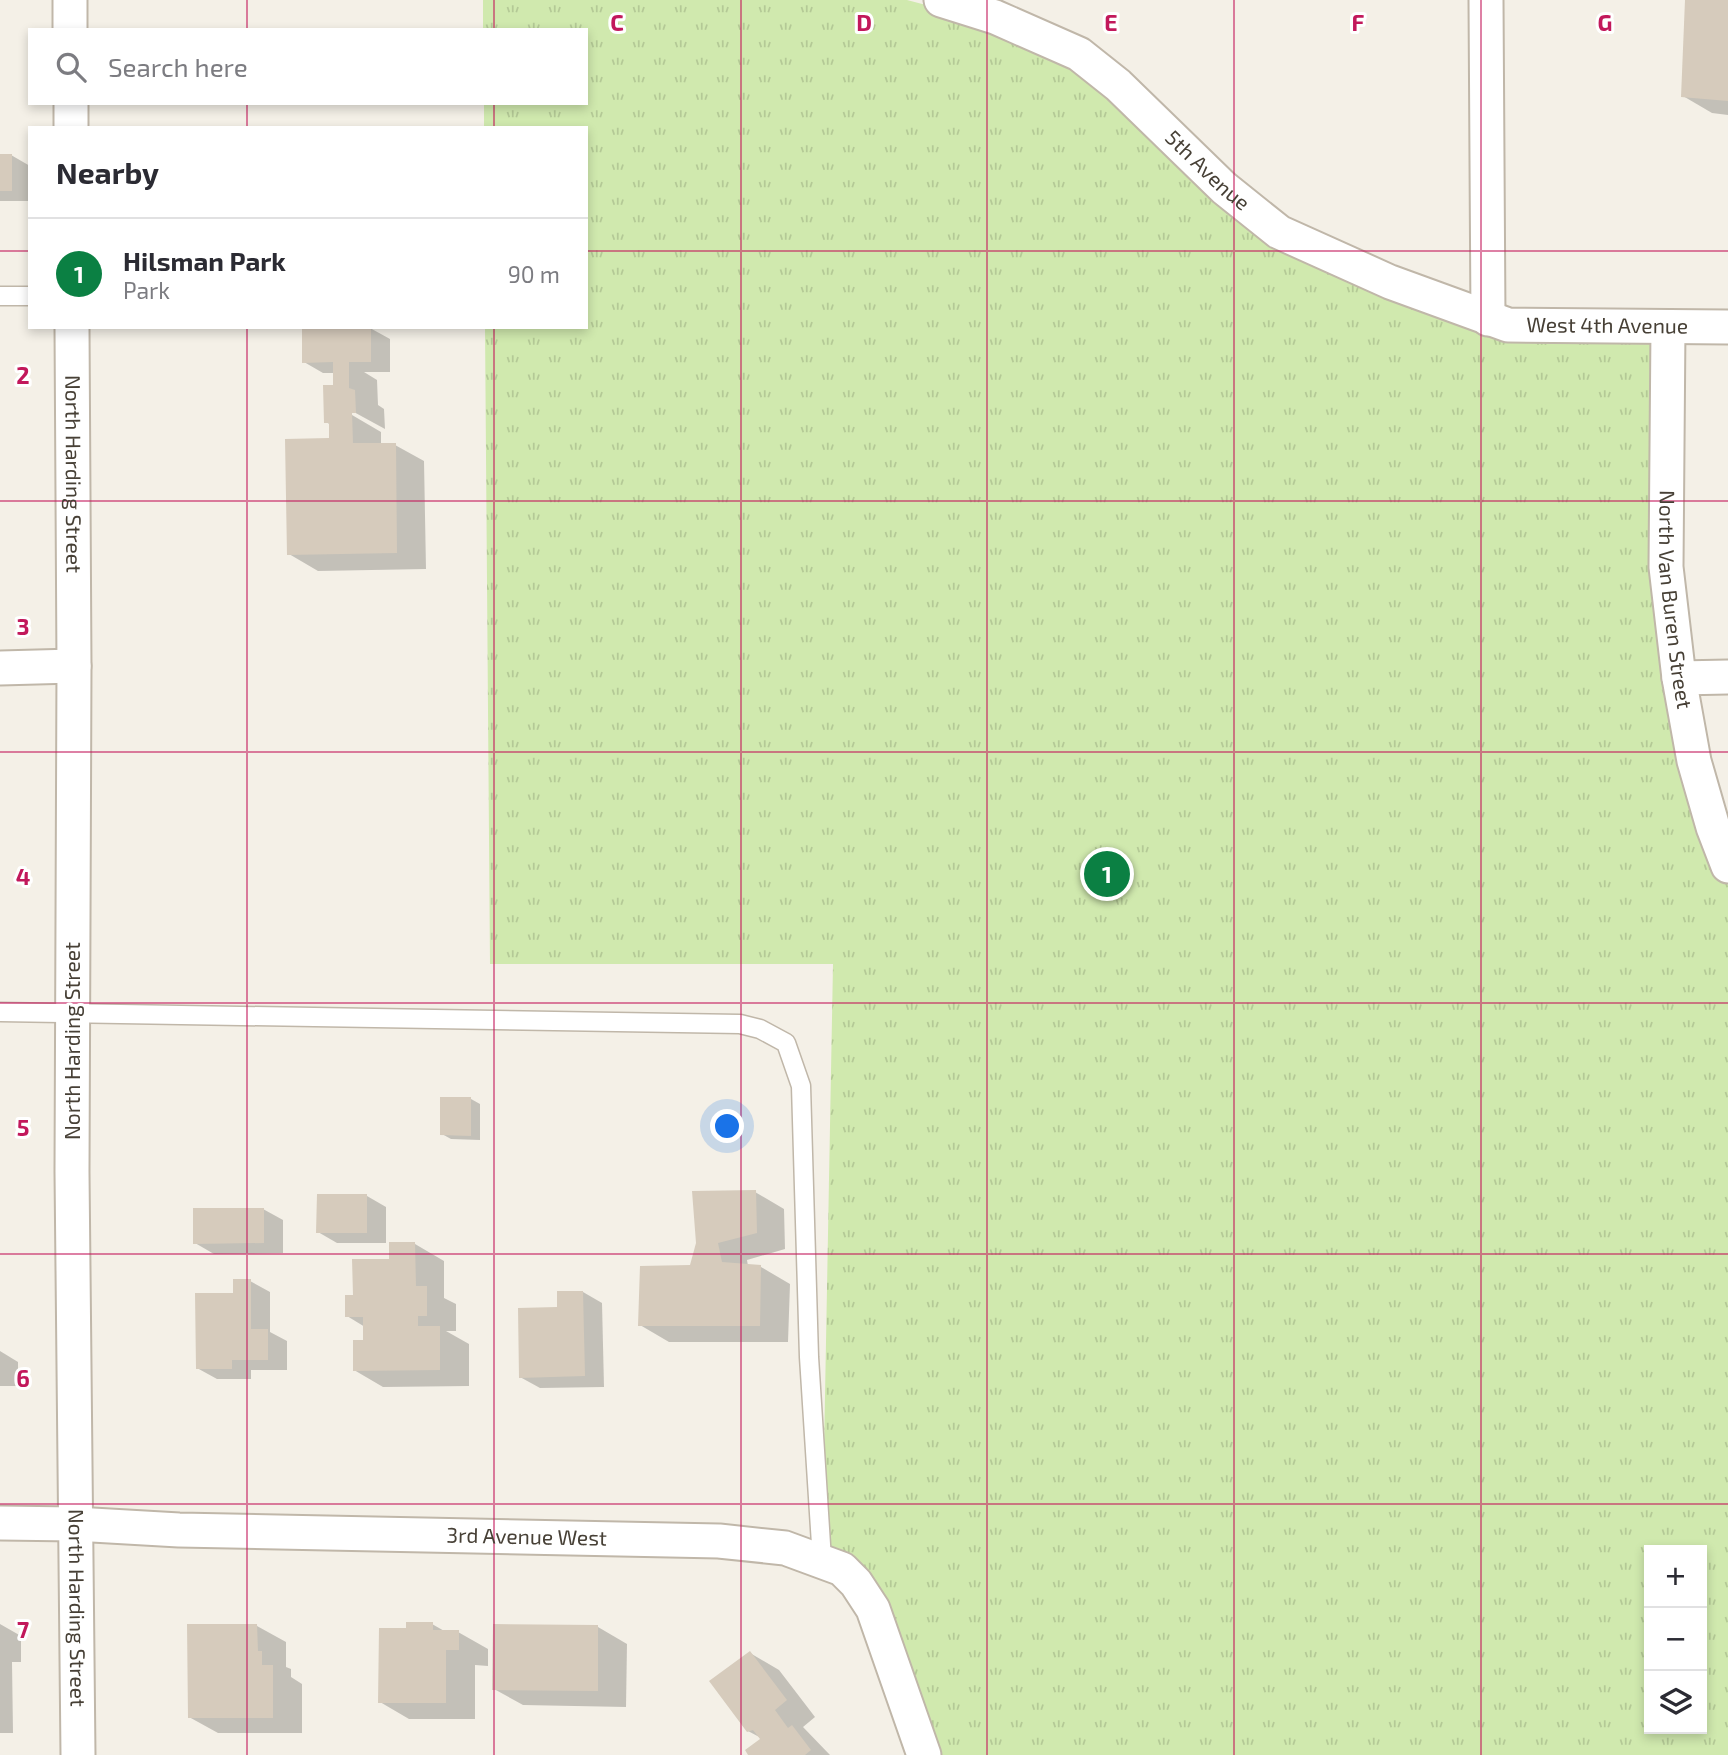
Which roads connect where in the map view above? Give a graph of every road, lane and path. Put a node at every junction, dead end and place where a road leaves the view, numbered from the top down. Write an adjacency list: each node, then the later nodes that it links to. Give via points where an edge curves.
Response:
1 (70, 0): 4 (street)
2 (941, 0): 9 (street, 5th Avenue, via 995,17 1079,54 1118,85 1224,188 1279,232 1390,282)
3 (1486, 0): 9 (street)
4 (70, 28)
5 (71, 105): 6 (street)
6 (71, 126)
7 (0, 296): 8 (lane)
8 (28, 296)
9 (1488, 319): 10 (street, West 4th Avenue, via 1508,325)
10 (1668, 327): 11 (street, West 4th Avenue); 16 (street, North Van Buren Street, via 1666,567)
11 (1728, 327)
12 (72, 329): 13 (street, North Harding Street)
13 (75, 666): 14 (street); 19 (street, North Harding Street)
14 (0, 668)
15 (1728, 677): 16 (street)
16 (1679, 678): 17 (street, North Van Buren Street, via 1694,761)
17 (1728, 866)
18 (0, 1012): 19 (lane)
19 (73, 1012): 21 (street, North Harding Street); 22 (lane, via 740,1024 786,1043 802,1086 809,1357)
20 (0, 1523): 21 (street, 3rd Avenue West)
21 (75, 1524): 22 (street, 3rd Avenue West, via 719,1541 785,1548); 23 (street, North Harding Street)
22 (821, 1560): 24 (street, 3rd Avenue West, via 842,1569 873,1609)
23 (78, 1755)
24 (924, 1755)

